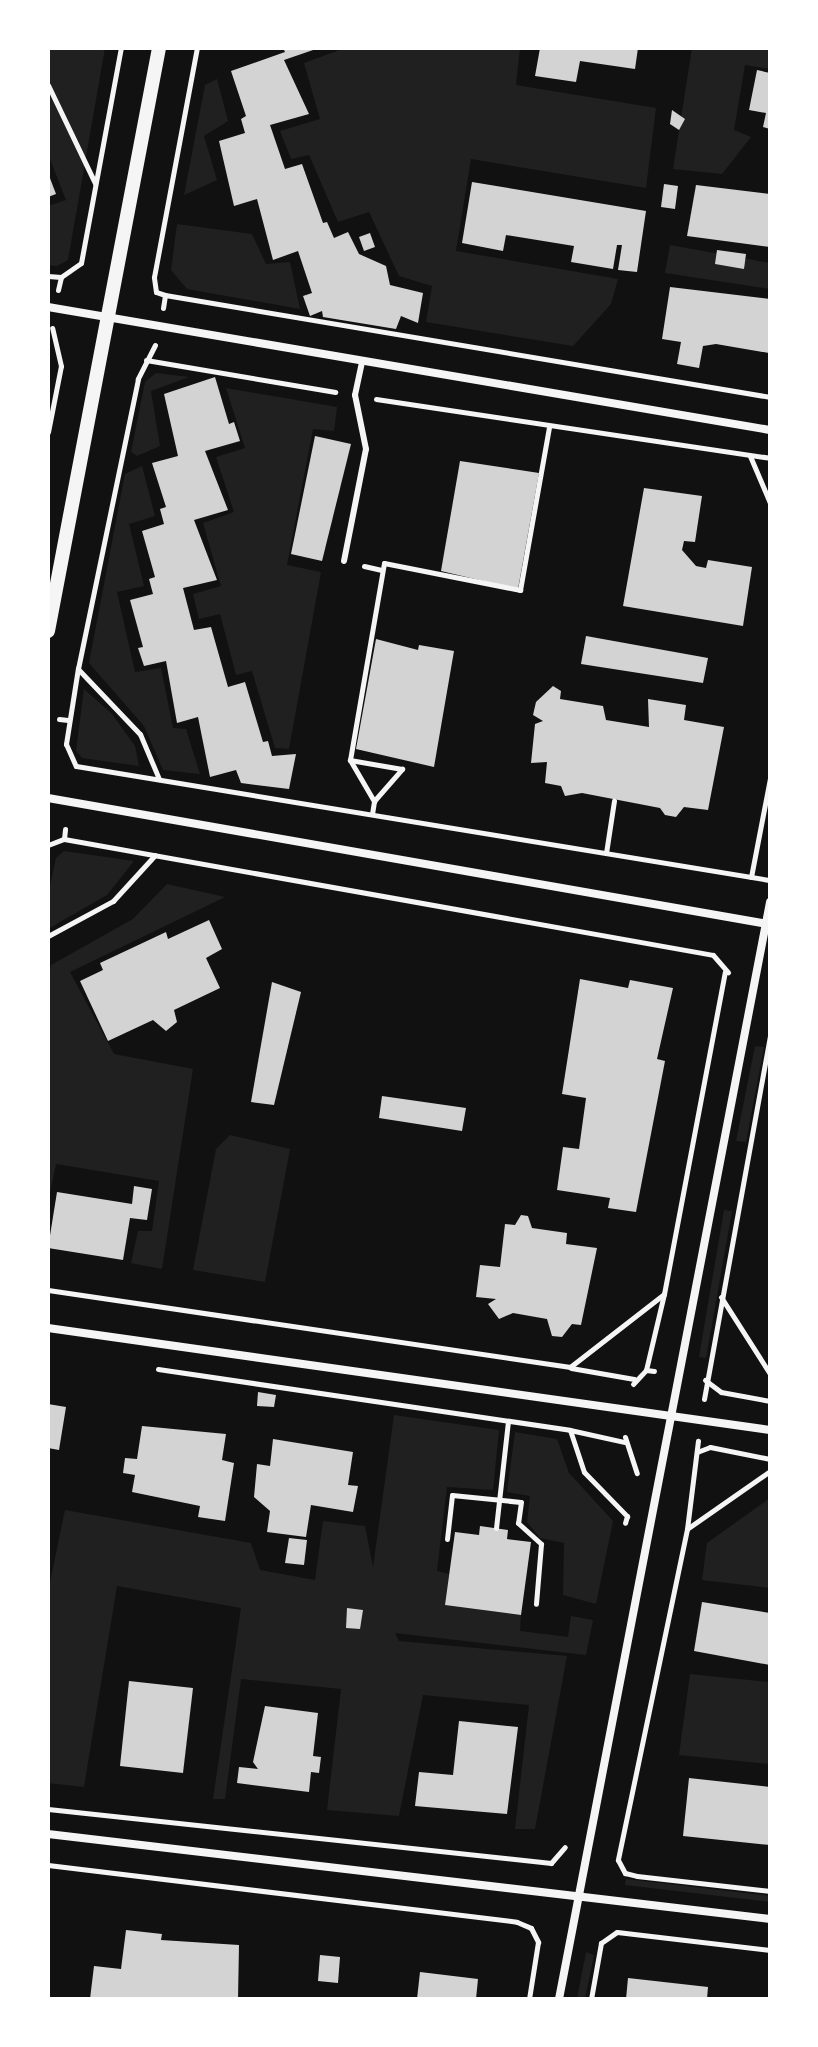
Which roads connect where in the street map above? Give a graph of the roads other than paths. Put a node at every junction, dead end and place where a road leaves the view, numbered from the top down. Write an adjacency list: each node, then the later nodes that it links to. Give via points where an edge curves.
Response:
1 (159, 48): 3 (street)
2 (52, 308): 3 (street)
3 (107, 316): 4 (street); 7 (street)
4 (362, 361): 5 (street); 6 (lane, via 355,395 366,449)
5 (770, 430)
6 (344, 561)
7 (48, 631)
8 (48, 798): 10 (street)
9 (770, 902): 10 (street)
10 (768, 924): 12 (street)
11 (48, 1328): 12 (street)
12 (671, 1417): 13 (street); 15 (street)
13 (770, 1430)
14 (48, 1834): 15 (street)
15 (578, 1898): 16 (street); 17 (street)
16 (770, 1919)
17 (559, 1999)

